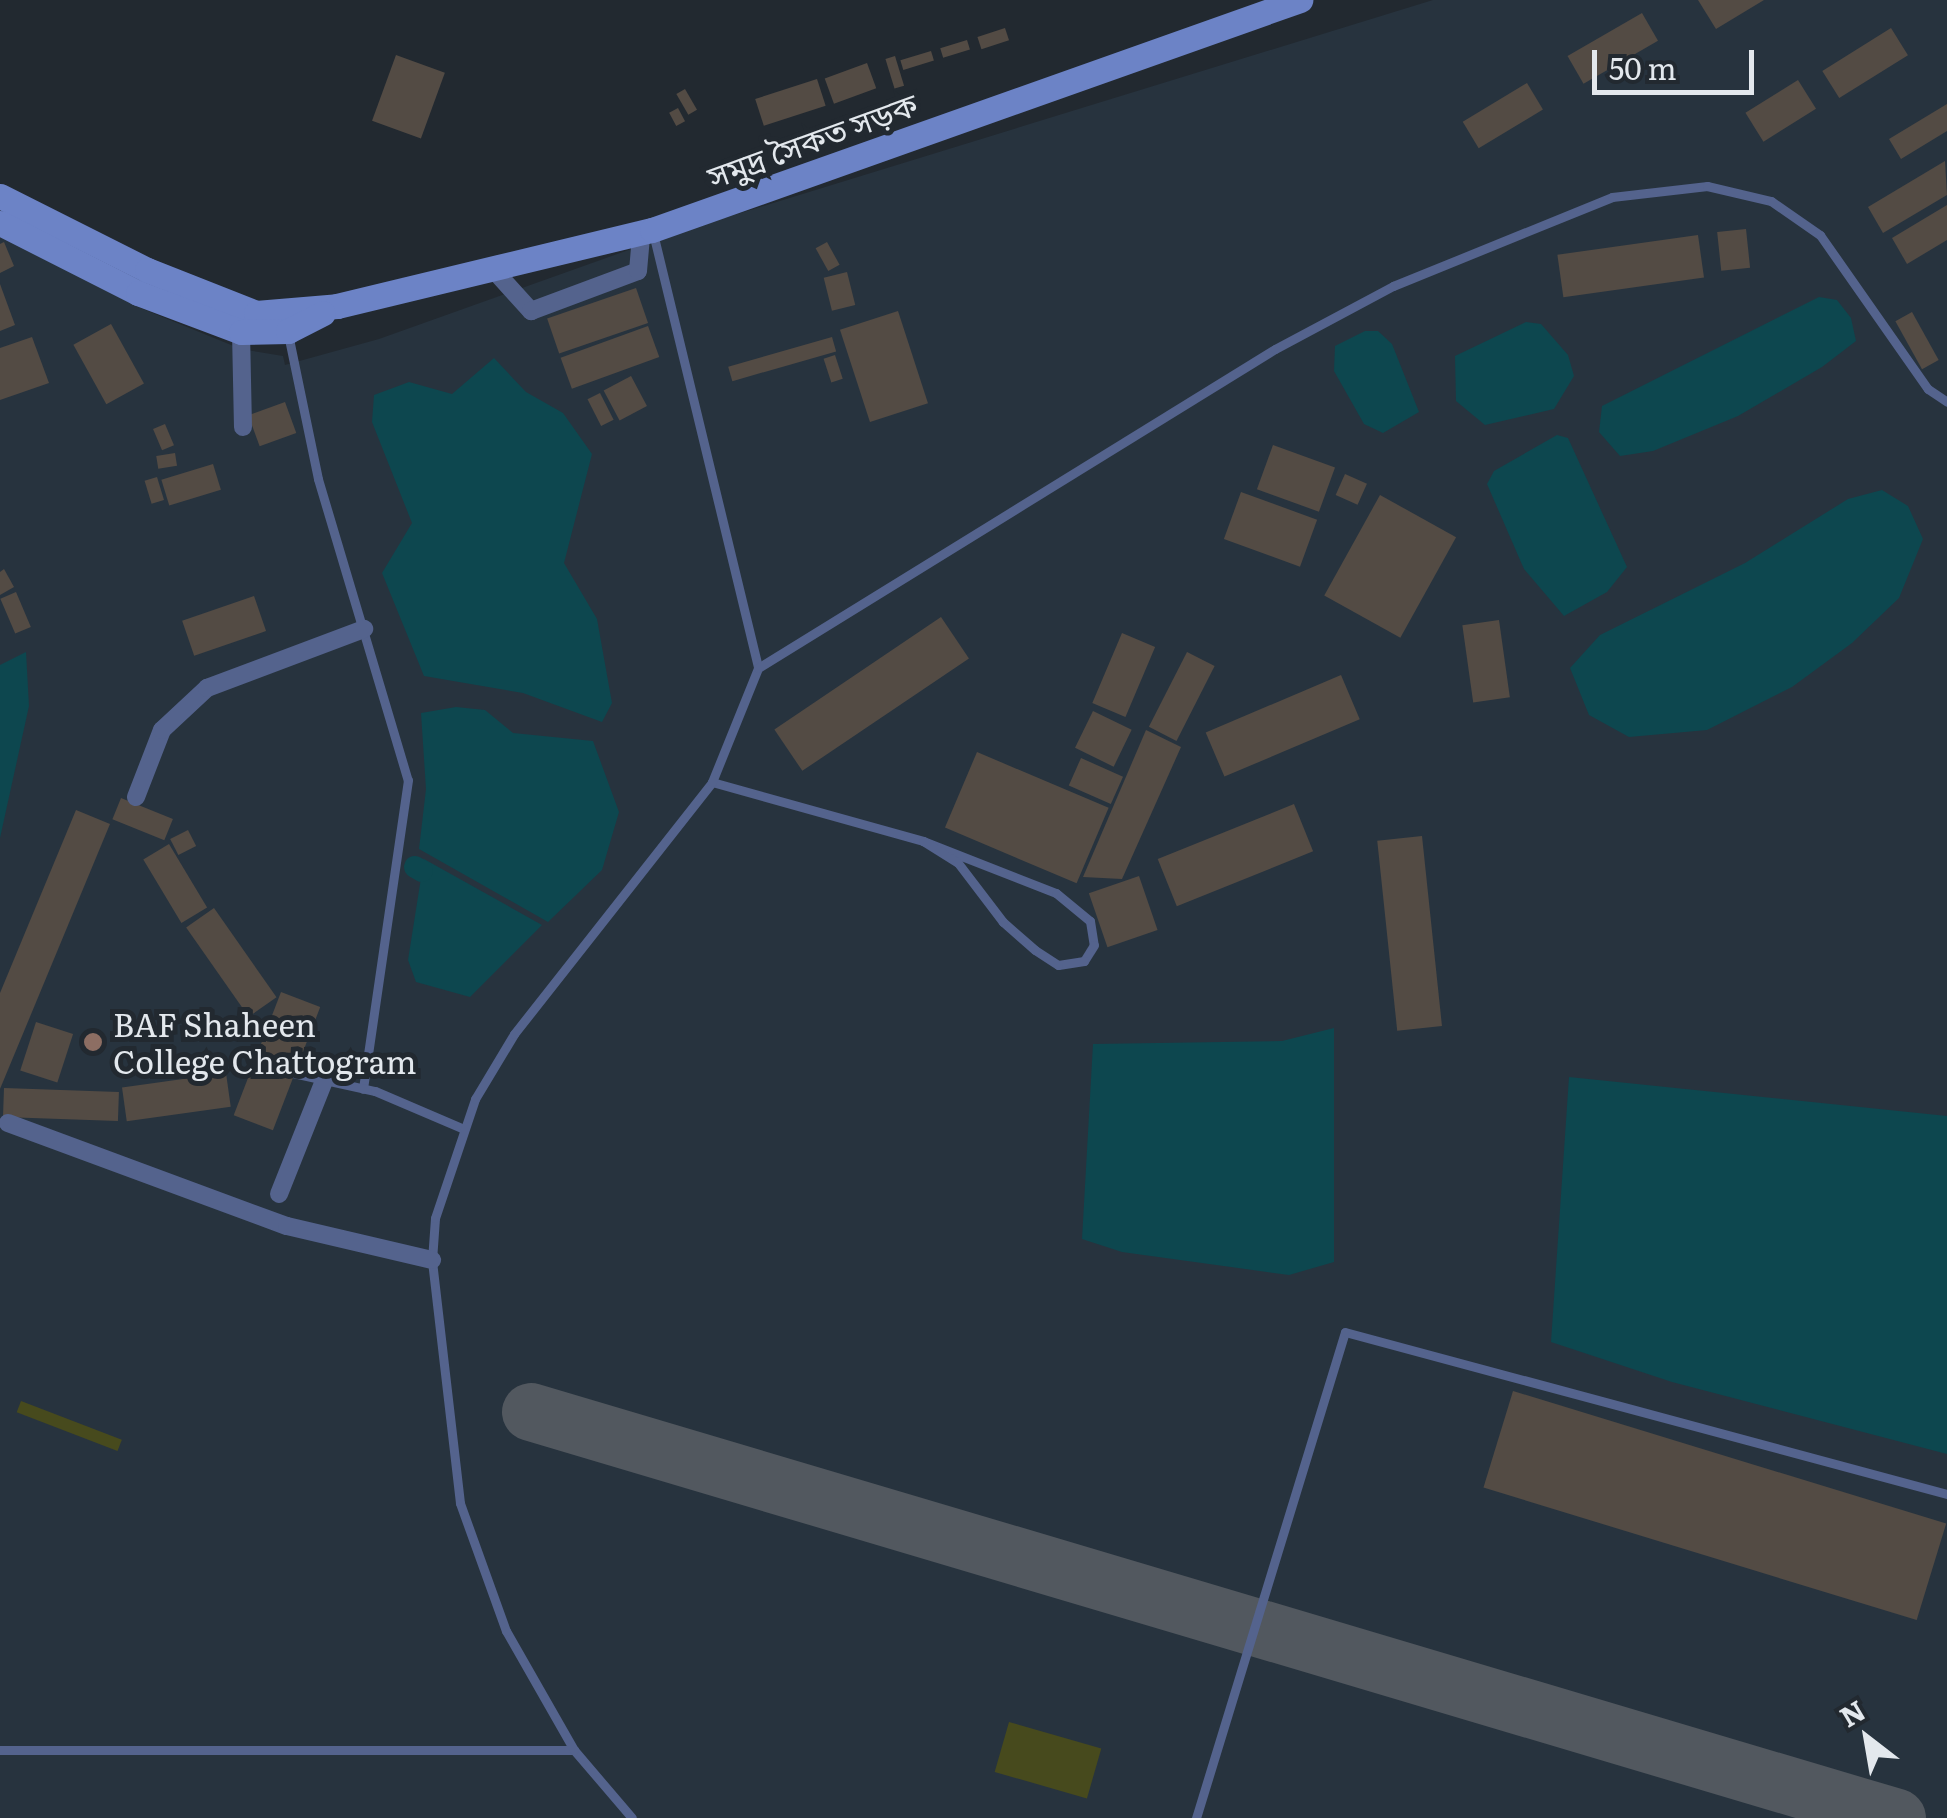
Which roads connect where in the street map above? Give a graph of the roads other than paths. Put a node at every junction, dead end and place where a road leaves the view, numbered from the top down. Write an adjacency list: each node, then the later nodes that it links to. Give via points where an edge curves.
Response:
1 (1300, 0): 4 (main road, সমুদ্র সৈকত সড়ক)
2 (0, 196): 6 (main road, সমুদ্র সৈকত সড়ক, via 147,270 256,313)
3 (0, 223): 8 (main road, সমুদ্র সৈকত সড়ক, via 138,293)
4 (646, 232): 5 (main road, সমুদ্র সৈকত সড়ক); 5 (street, via 638,271 531,311); 12 (lane)
5 (493, 269): 6 (main road, সমুদ্র সৈকত সড়ক)
6 (336, 306): 7 (main road, সমুদ্র সৈকত সড়ক)
7 (288, 331): 8 (main road, সমুদ্র সৈকত সড়ক); 11 (lane, via 318,479)
8 (241, 332): 10 (street)
9 (1947, 402): 12 (lane, via 1928,389 1820,234 1771,202 1707,186 1612,196 1393,286 1276,348)
10 (243, 426)
11 (364, 629): 14 (street, via 207,688 162,730); 18 (lane, via 408,780)
12 (758, 668): 13 (lane)
13 (712, 782): 15 (lane); 20 (lane, via 514,1034)
14 (136, 796)
15 (923, 841): 15 (lane, via 958,862 1003,922 1035,950 1058,965 1084,960 1094,945 1090,921 1056,893)
16 (294, 1073): 17 (lane)
17 (324, 1082): 18 (lane); 21 (street)
18 (363, 1089): 20 (lane)
19 (8, 1123): 22 (street, via 288,1226)
20 (464, 1129): 22 (lane, via 435,1218)
21 (280, 1194)
22 (432, 1260): 25 (lane, via 460,1503 506,1631)
23 (1947, 1494): 27 (lane, via 1345,1332)
24 (0, 1750): 25 (lane)
25 (574, 1750): 26 (lane)
26 (632, 1818)
27 (1196, 1818)

